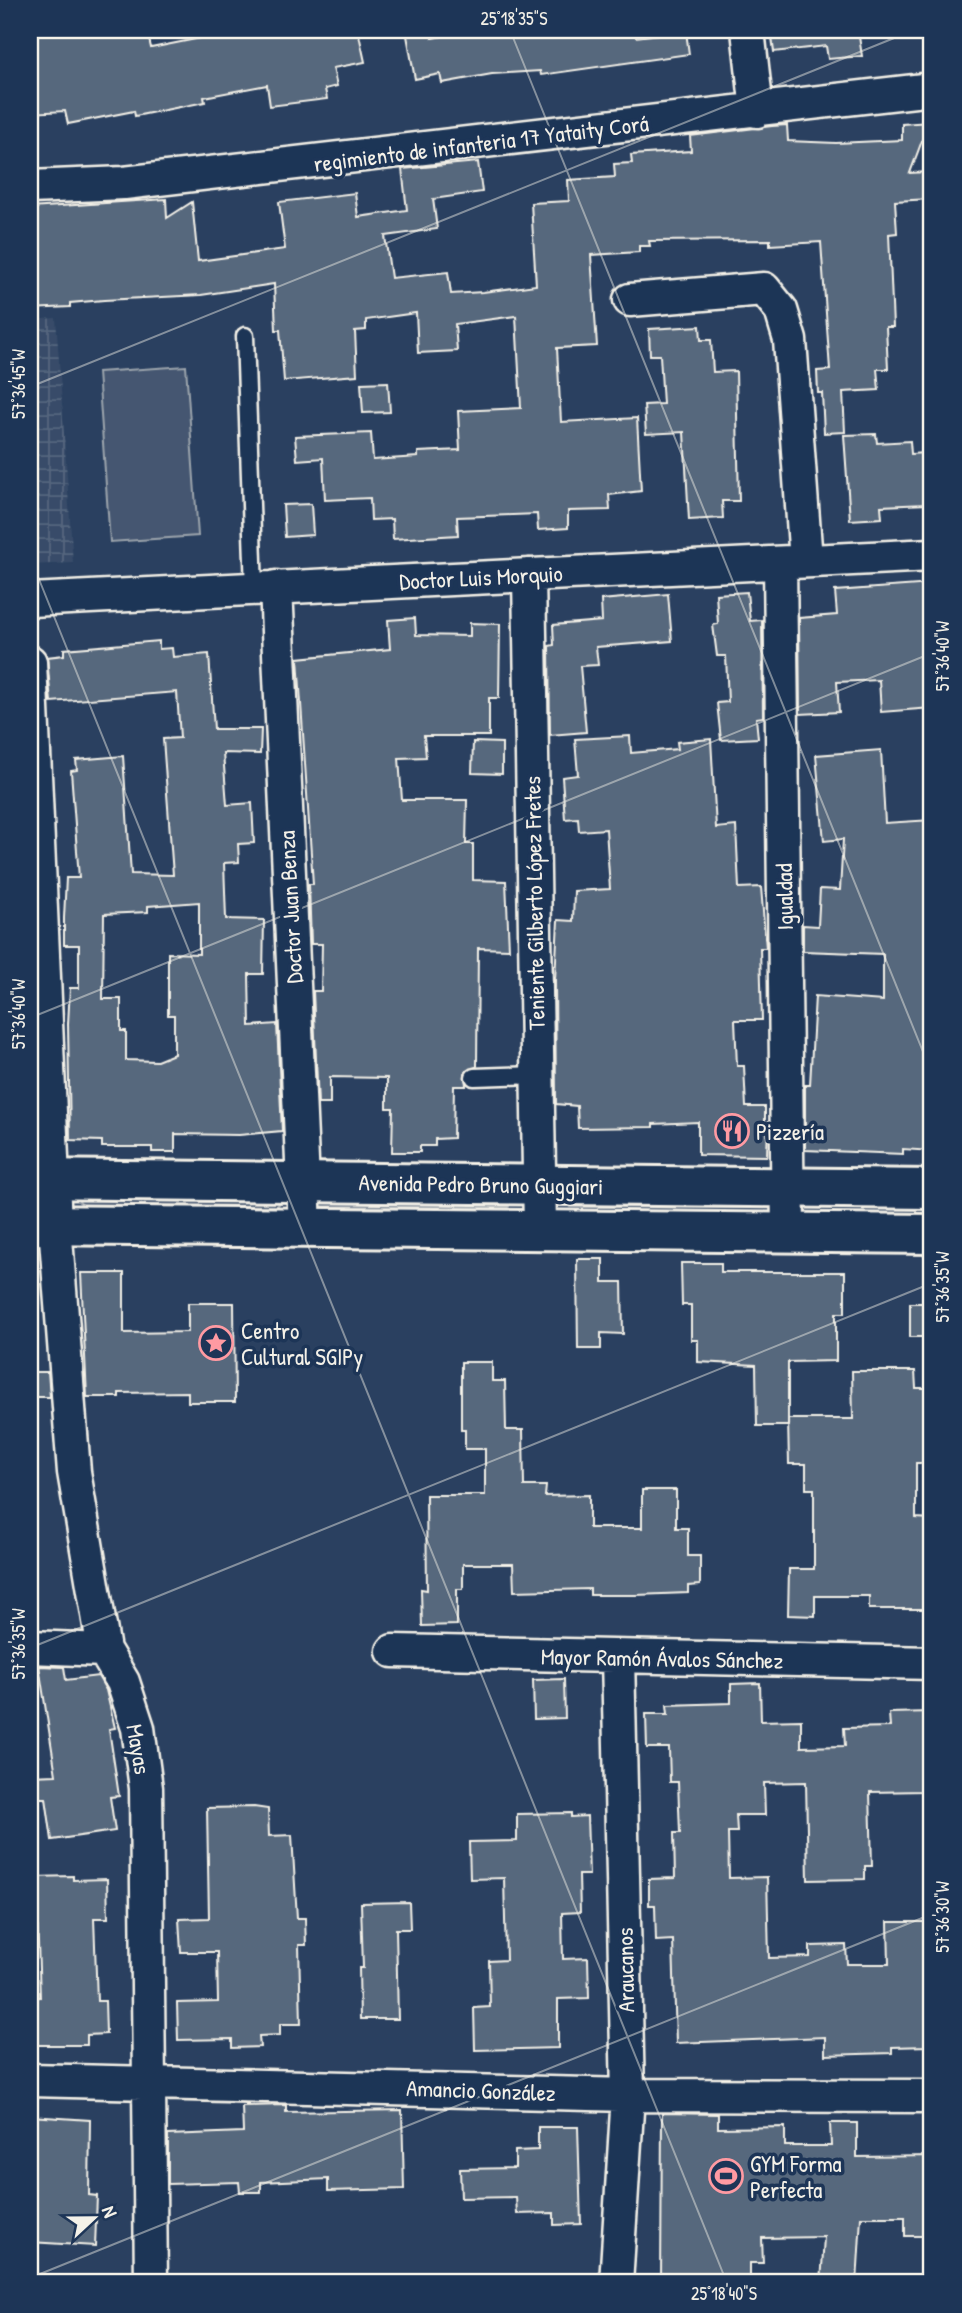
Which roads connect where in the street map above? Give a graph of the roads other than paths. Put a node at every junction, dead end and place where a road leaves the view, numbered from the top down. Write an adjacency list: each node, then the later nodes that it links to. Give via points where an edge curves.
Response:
1 (748, 30): 3 (street)
2 (932, 89): 3 (street, regimiento de infanteria 17 Yataity Corá)
3 (757, 111): 4 (street, regimiento de infanteria 17 Yataity Corá, via 124,183)
4 (30, 187)
5 (630, 300): 8 (street, Igualdad, via 764,289 781,310 790,340)
6 (245, 336): 10 (lane, Doctor Juan Benza)
7 (932, 555): 8 (street, Doctor Luis Morquio)
8 (793, 562): 9 (street, Doctor Luis Morquio); 18 (street, Igualdad)
9 (528, 575): 10 (street, Doctor Luis Morquio); 13 (street, Teniente Gilberto López Fretes)
10 (265, 588): 11 (street, Doctor Luis Morquio); 16 (street, Doctor Juan Benza)
11 (30, 600)
12 (30, 663): 15 (street, Mayas)
13 (537, 1075): 14 (lane); 17 (street, Teniente Gilberto López Fretes)
14 (474, 1077)
15 (42, 1179): 16 (main road, Avenida Pedro Bruno Guggiari); 20 (street, Mayas)
16 (303, 1182): 17 (main road, Avenida Pedro Bruno Guggiari); 21 (street, Doctor Juan Benza)
17 (539, 1185): 18 (main road, Avenida Pedro Bruno Guggiari); 22 (street, Teniente Gilberto López Fretes)
18 (787, 1187): 19 (main road, Avenida Pedro Bruno Guggiari); 23 (street, Igualdad)
19 (932, 1189)
20 (42, 1225): 21 (main road, Avenida Pedro Bruno Guggiari); 26 (street, Mayas, via 74,1472)
21 (305, 1227): 22 (main road, Avenida Pedro Bruno Guggiari)
22 (540, 1230): 23 (main road, Avenida Pedro Bruno Guggiari)
23 (788, 1232): 24 (main road, Avenida Pedro Bruno Guggiari)
24 (932, 1234)
25 (30, 1647): 26 (street)
26 (104, 1650): 31 (street, Mayas, via 123,1682 138,1728 146,1788)
27 (393, 1651): 28 (street, Mayor Ramón Ávalos Sánchez)
28 (618, 1657): 29 (street, Mayor Ramón Ávalos Sánchez); 32 (street, Araucanos)
29 (932, 1664)
30 (30, 2080): 31 (street, Amancio González)
31 (150, 2081): 32 (street, Amancio González); 34 (street, Mayas)
32 (628, 2095): 33 (street, Amancio González); 35 (street, Araucanos)
33 (932, 2095)
34 (151, 2283)
35 (617, 2283)

